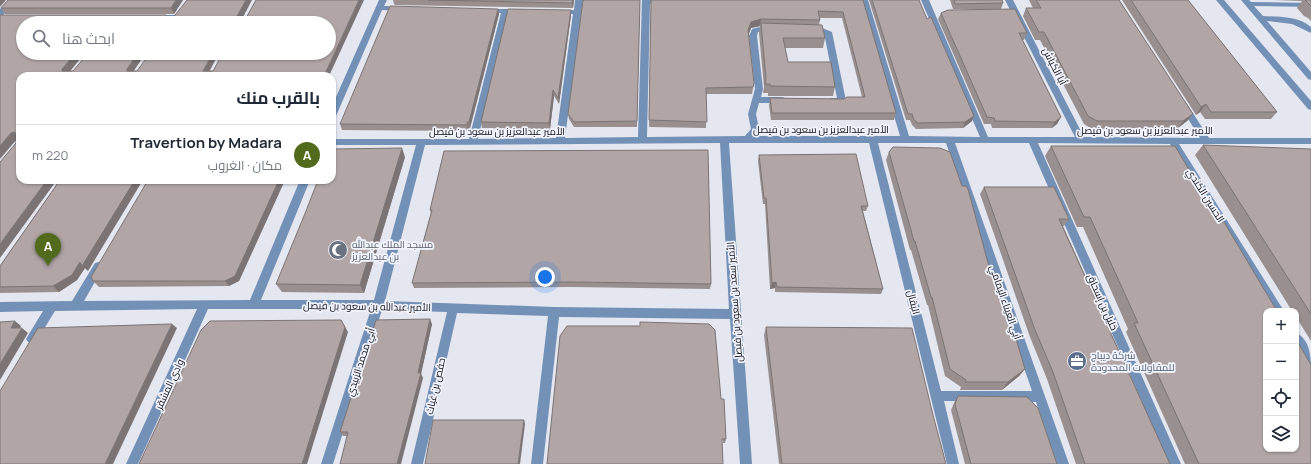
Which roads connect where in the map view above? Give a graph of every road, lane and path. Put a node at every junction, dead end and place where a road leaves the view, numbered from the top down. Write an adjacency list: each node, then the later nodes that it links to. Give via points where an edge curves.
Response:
1 (12, 0): 19 (street)
2 (383, 0): 12 (street)
3 (579, 0): 18 (street)
4 (925, 0): 31 (street, via 934,13)
5 (1009, 0): 40 (street, أبا الكباش, via 1012,12)
6 (1220, 0): 30 (street)
7 (646, 1): 8 (street); 32 (street)
8 (670, 2)
9 (862, 2): 36 (street)
10 (1247, 2): 11 (street); 20 (street)
11 (1311, 5)
12 (379, 8): 13 (street); 29 (street)
13 (410, 9)
14 (473, 10): 15 (street)
15 (505, 11): 16 (street); 44 (street)
16 (527, 11)
17 (549, 12): 18 (street)
18 (577, 12): 45 (street)
19 (0, 13)
20 (1260, 18): 23 (street, via 1298,23); 24 (street)
21 (783, 29): 26 (street, via 760,29 755,31 753,36 759,89)
22 (799, 29): 28 (street, via 828,32 842,101)
23 (1311, 31)
24 (1311, 77)
25 (1178, 96): 41 (street)
26 (757, 100): 27 (street); 34 (street, via 752,114 755,129)
27 (796, 100)
28 (819, 101)
29 (336, 107)
30 (1311, 107)
31 (985, 139): 37 (street, الأمير عبدالعزيز بن سعود بن فيصل); 38 (street, الأمير عبدالعزيز بن سعود بن فيصل)
32 (642, 140): 33 (street, الأمير عبدالعزيز بن سعود بن فيصل); 45 (street, الأمير عبدالعزيز بن سعود بن فيصل)
33 (724, 140): 34 (street, الأمير عبدالعزيز بن سعود بن فيصل); 58 (street, الأمير سعد بن سعود بن فيصل)
34 (747, 140): 35 (street, الأمير عبدالعزيز بن سعود بن فيصل)
35 (873, 140): 36 (street, الأمير عبدالعزيز بن سعود بن فيصل); 62 (street, البقال)
36 (906, 140): 37 (street, الأمير عبدالعزيز بن سعود بن فيصل)
37 (950, 140): 63 (street, أبي العيناء اليمامي)
38 (1032, 140): 40 (street, الأمير عبدالعزيز بن سعود بن فيصل); 71 (street, خليل بن إسحاق)
39 (1172, 140): 40 (street, الأمير عبدالعزيز بن سعود بن فيصل); 41 (street, الأمير عبدالعزيز بن سعود بن فيصل); 56 (street, الحسين الكندي)
40 (1081, 141)
41 (1207, 141): 42 (street, الأمير عبدالعزيز بن سعود بن فيصل)
42 (1311, 141)
43 (336, 142): 46 (street, الأمير عبدالعزيز بن سعود بن فيصل)
44 (473, 142): 45 (street, الأمير عبدالعزيز بن سعود بن فيصل); 46 (street, الأمير عبدالعزيز بن سعود بن فيصل)
45 (560, 142)
46 (421, 143): 52 (street, أبي محمد الزبيدي)
47 (303, 184): 51 (street)
48 (103, 259): 50 (street)
49 (206, 304): 50 (street, الأمير عبدالله بن سعود بن فيصل); 51 (street, الأمير عبدالله بن سعود بن فيصل); 64 (street, وادي المشقر)
50 (76, 305): 53 (street, الأمير عبدالله بن سعود بن فيصل)
51 (253, 305): 52 (street, الأمير عبدالله بن سعود بن فيصل)
52 (378, 305): 55 (street, الأمير عبدالله بن سعود بن فيصل); 65 (street, أبي محمد الزبيدي)
53 (51, 306): 54 (street, الأمير عبدالله بن سعود بن فيصل); 60 (street)
54 (0, 308)
55 (453, 308): 57 (street, الأمير عبدالله بن سعود بن فيصل); 66 (street, حفص بن غياث)
56 (1277, 308)
57 (554, 312): 58 (street, الأمير عبدالله بن سعود بن فيصل); 67 (street)
58 (735, 314): 68 (street, الأمير سعد بن سعود بن فيصل)
59 (1299, 343): 61 (street)
60 (27, 346)
61 (1311, 362)
62 (937, 396): 63 (street); 69 (street, البقال)
63 (1039, 397): 70 (street, أبي العيناء اليمامي)
64 (132, 464)
65 (327, 464)
66 (417, 464)
67 (537, 464)
68 (746, 464)
69 (953, 464)
70 (1063, 464)
71 (1175, 464)

